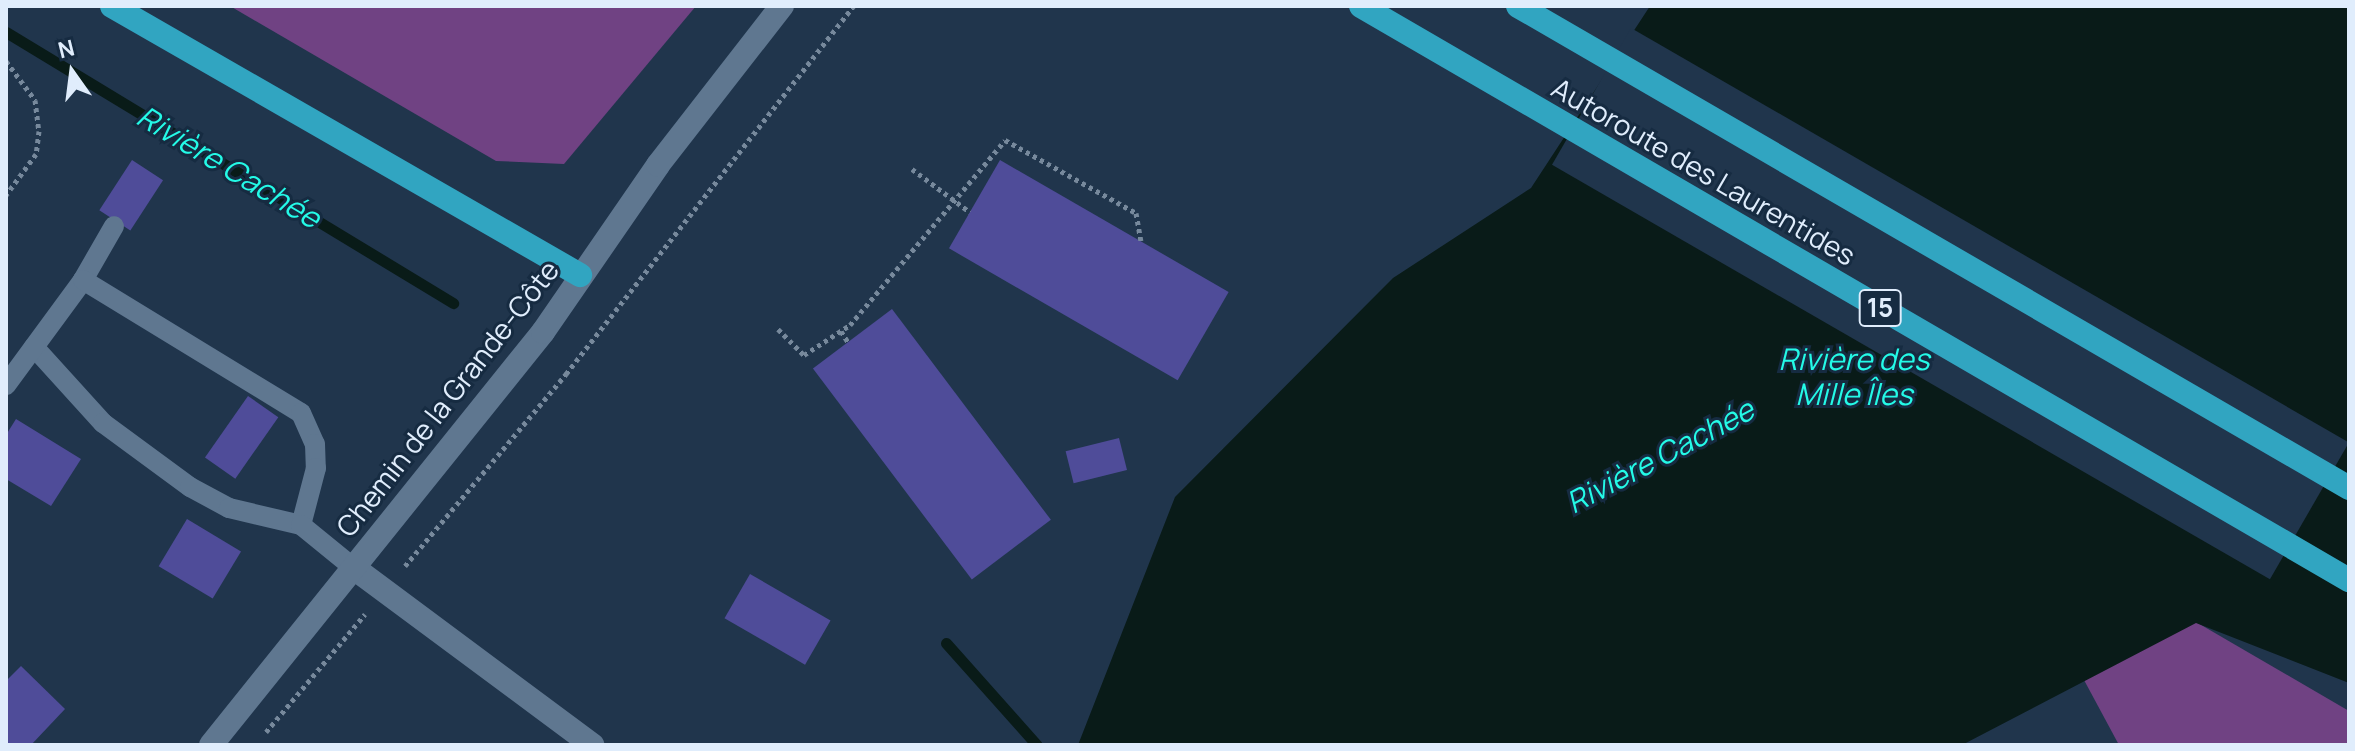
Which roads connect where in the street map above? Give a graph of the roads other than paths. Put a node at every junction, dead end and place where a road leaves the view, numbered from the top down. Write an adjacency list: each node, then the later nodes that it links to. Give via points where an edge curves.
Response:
1 (112, 6): 6 (highway)
2 (782, 6): 6 (main road, Chemin de la Grande-Côte)
3 (1361, 6): 13 (highway, Autoroute des Laurentides / 15)
4 (1518, 6): 10 (highway, Autoroute des Laurentides)
5 (114, 226): 7 (lane)
6 (580, 275): 12 (main road, Chemin de la Grande-Côte)
7 (83, 280): 8 (lane); 11 (lane, via 251,376 301,413 315,444 316,468)
8 (34, 347): 9 (lane); 11 (lane, via 103,423 190,487 229,508)
9 (6, 385)
10 (2349, 488)
11 (301, 525): 12 (lane)
12 (354, 568): 14 (main road, Chemin de la Grande-Côte); 15 (main road)
13 (2349, 580)
14 (211, 745)
15 (592, 745)

